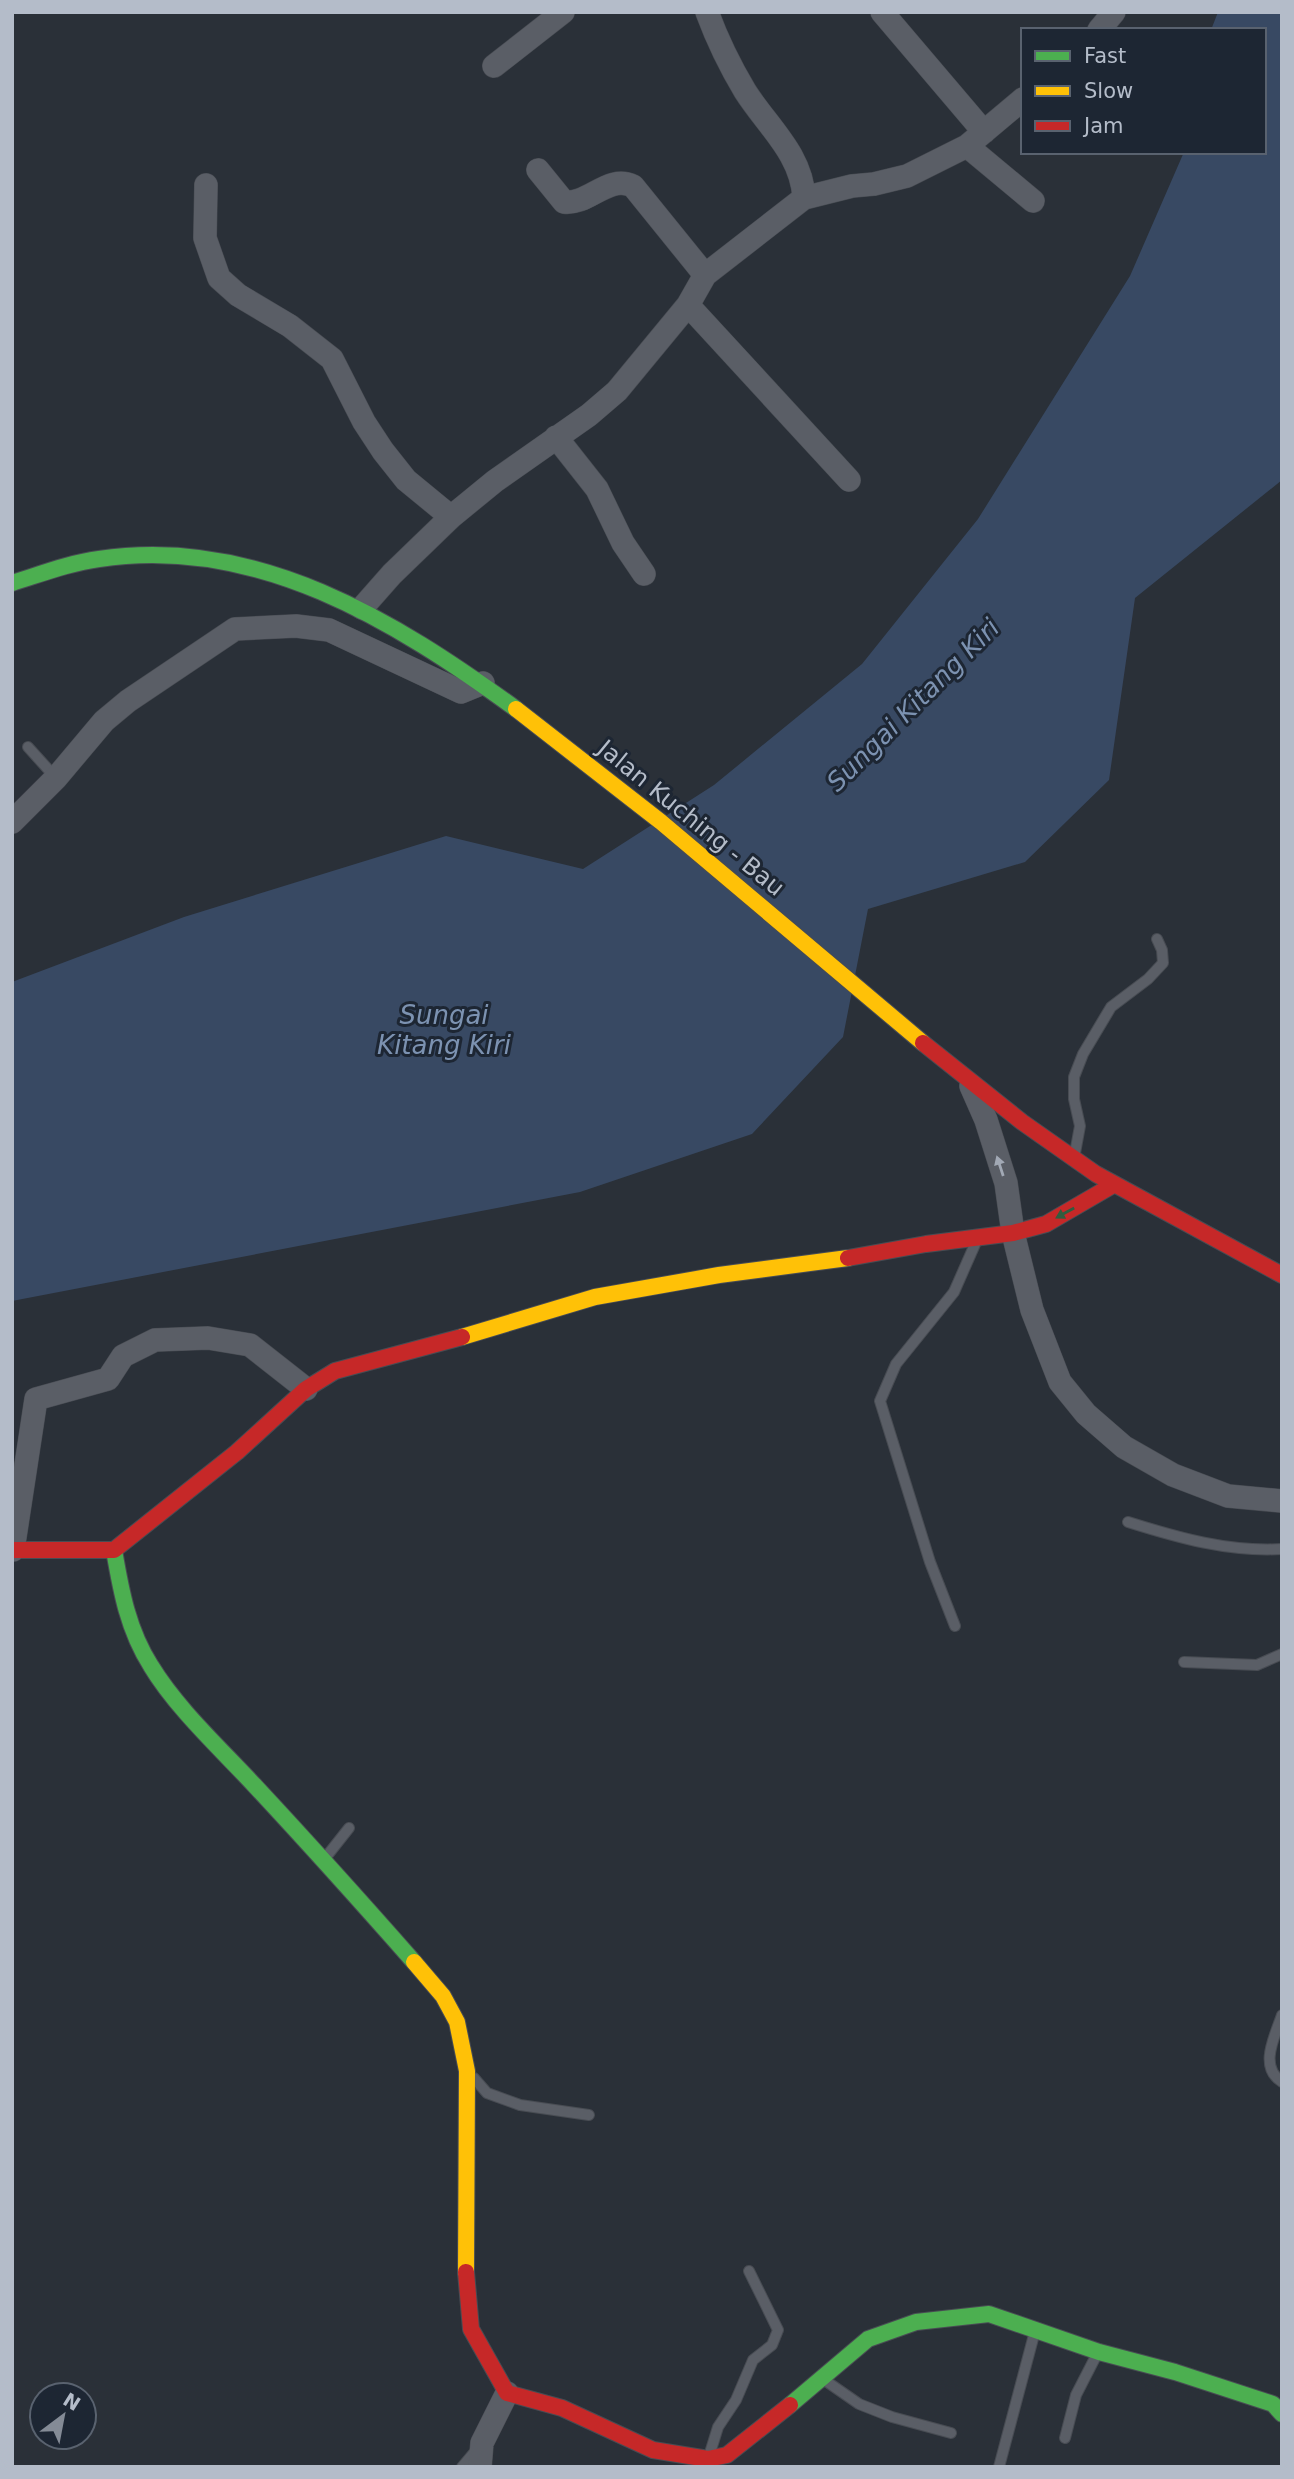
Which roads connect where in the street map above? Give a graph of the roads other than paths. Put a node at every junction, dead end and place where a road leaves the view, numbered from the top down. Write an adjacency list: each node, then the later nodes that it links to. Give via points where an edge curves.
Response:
1 (563, 12): 6 (street)
2 (707, 12): 11 (street, via 745,90 793,156)
3 (882, 12): 8 (street)
4 (1114, 12): 5 (street)
5 (1101, 28)
6 (494, 66)
7 (1021, 101): 8 (street)
8 (976, 139): 11 (street, via 907,176); 12 (street)
9 (538, 170): 13 (street, via 564,202 574,203 617,182 633,186)
10 (206, 185): 17 (street, via 205,238 219,278 332,359 383,451 407,480)
11 (804, 198): 13 (street)
12 (1033, 201)
13 (705, 275): 14 (street)
14 (688, 305): 15 (street, via 617,391); 16 (street)
15 (556, 437): 17 (street); 18 (street, via 597,489)
16 (849, 480)
17 (451, 517): 20 (street)
18 (644, 574)
19 (12, 583): 20 (street, Jalan Kuching - Bau, via 77,563 146,556 215,561 275,575)
20 (362, 608): 21 (street, Jalan Kuching - Bau)
21 (483, 683): 23 (street, via 461,692 329,631 296,626 234,629 104,721); 26 (street, Jalan Kuching - Bau, via 630,795)
22 (28, 747): 23 (lane)
23 (56, 778): 24 (street)
24 (12, 822)
25 (1157, 939): 27 (lane, via 1163,963 1111,1007 1074,1077 1080,1126)
26 (968, 1079): 27 (street, Jalan Kuching - Bau); 29 (street, one-way to 26, via 1006,1183)
27 (1074, 1159): 28 (street, Jalan Kuching - Bau)
28 (1114, 1185): 29 (street, one-way to 29, via 1045,1224); 31 (street, Jalan Kuching - Bau)
29 (1013, 1233): 30 (street); 33 (street, via 1032,1310 1060,1382 1086,1414 1124,1447 1173,1475 1228,1496)
30 (977, 1239): 32 (street, via 595,1297 335,1371); 38 (lane, via 954,1292 896,1364 880,1401)
31 (1282, 1275)
32 (306, 1389): 36 (street, via 250,1345 208,1338 155,1340 123,1356 108,1379 36,1399); 37 (street, via 237,1452)
33 (1282, 1501)
34 (1128, 1522): 35 (lane, via 1221,1547)
35 (1282, 1549)
36 (13, 1550): 37 (street)
37 (114, 1550): 42 (street, via 124,1606 151,1667 189,1716)
38 (955, 1626)
39 (1282, 1654): 40 (lane, via 1257,1665)
40 (1184, 1662)
41 (349, 1828): 42 (lane)
42 (324, 1860): 44 (street, via 443,1996 457,2022)
43 (1282, 2015): 45 (lane, via 1269,2064 1273,2076)
44 (467, 2071): 46 (lane, via 487,2093 520,2105); 51 (street, via 466,2282 471,2329)
45 (1282, 2082)
46 (589, 2115)
47 (749, 2271): 56 (lane, via 778,2330 772,2344 749,2367 736,2400 718,2427)
48 (1035, 2329): 49 (street); 50 (street, via 989,2314 916,2322 868,2339); 60 (lane)
49 (1099, 2352): 52 (street, via 1273,2404); 54 (lane, via 1076,2395)
50 (820, 2378): 53 (lane, via 859,2404); 57 (street)
51 (507, 2393): 55 (street); 56 (street, via 562,2408 653,2450)
52 (1282, 2414)
53 (950, 2433)
54 (1065, 2438)
55 (482, 2443): 58 (lane); 59 (street)
56 (708, 2459): 57 (street)
57 (726, 2461)
58 (462, 2467)
59 (480, 2467)
60 (999, 2467)

